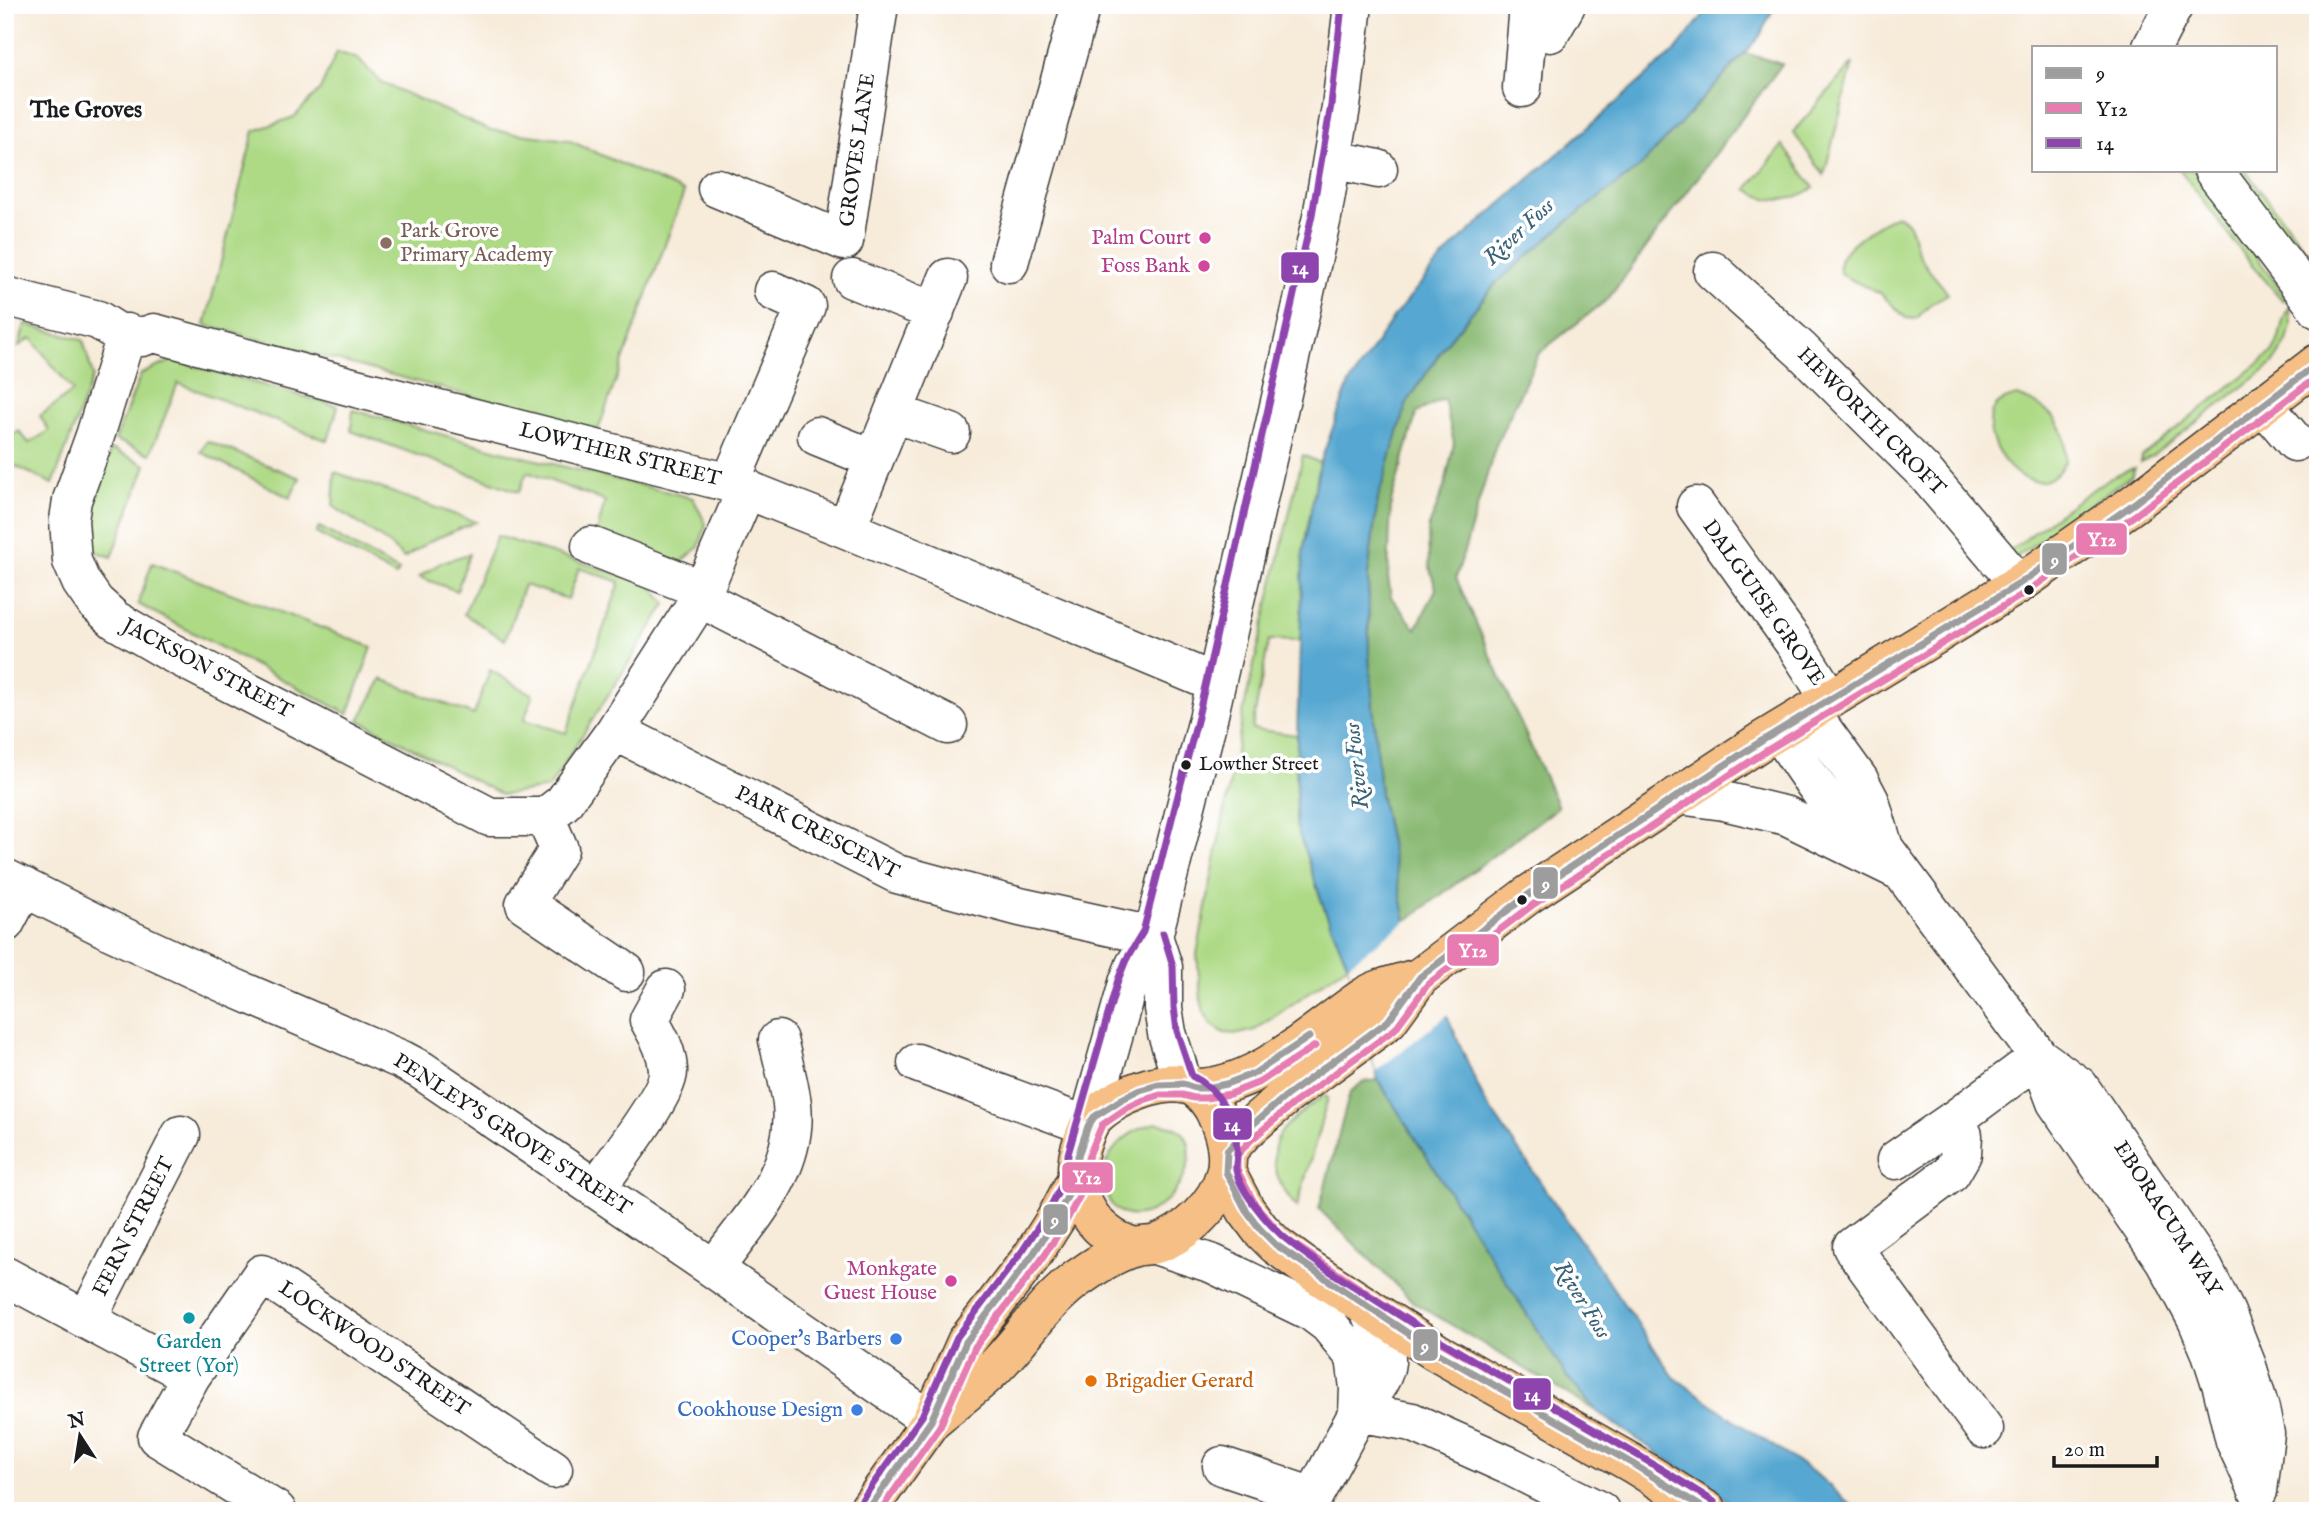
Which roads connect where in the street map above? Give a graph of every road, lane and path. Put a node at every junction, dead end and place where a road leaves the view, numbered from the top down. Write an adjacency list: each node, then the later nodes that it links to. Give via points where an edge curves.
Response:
1 (879, 5): 11 (street, GROVES LANE, via 844,241)
2 (1081, 5): 12 (street)
3 (1353, 5): 8 (street)
4 (2174, 5): 6 (street)
5 (1548, 15): 7 (street)
6 (2153, 46)
7 (1522, 88)
8 (1332, 159): 9 (street); 32 (street)
9 (1378, 169)
10 (2215, 172): 17 (street)
11 (717, 188)
12 (1009, 263)
13 (1713, 271): 30 (street, HEWORTH CROFT, via 1925,472)
14 (852, 278): 21 (street, via 942,295)
15 (773, 290): 26 (street, via 806,306)
16 (5, 296): 18 (street, LOWTHER STREET, via 98,320)
17 (2318, 309)
18 (127, 333): 26 (street, LOWTHER STREET, via 142,337 155,333); 37 (street, JACKSON STREET, via 69,520 72,561 95,602 115,620 170,652 490,817)
19 (2318, 363): 20 (main road)
20 (2263, 404): 24 (street); 30 (main road, via 2132,505)
21 (894, 413): 22 (street); 25 (street)
22 (951, 433)
23 (817, 436): 25 (street)
24 (2295, 442)
25 (874, 459): 28 (street)
26 (738, 485): 28 (street, LOWTHER STREET); 31 (street)
27 (1696, 506): 33 (street, DALGUISE GROVE, via 1797,647)
28 (846, 528): 32 (street, LOWTHER STREET)
29 (591, 546): 31 (street)
30 (2019, 584): 33 (main road)
31 (702, 594): 34 (street); 35 (street)
32 (1215, 683): 41 (street)
33 (1806, 714): 36 (main road); 38 (street, EBORACUM WAY, via 1859,780)
34 (948, 725)
35 (615, 731): 37 (street, via 563,803); 41 (street, PARK CRESCENT, via 897,874)
36 (1679, 795): 38 (street, via 1787,816); 44 (main road, via 1457,948 1420,977 1388,1021)
37 (545, 817): 42 (street, via 559,849 525,904)
38 (1892, 860): 46 (street, EBORACUM WAY)
39 (15, 882): 40 (street); 55 (street, PENLEY'S GROVE STREET, via 123,937 402,1060)
40 (5, 923)
41 (1153, 936): 48 (street, via 1163,967 1167,1033); 50 (street, via 1128,983)
42 (626, 972)
43 (666, 989): 55 (street, via 649,1020 664,1048 669,1073 659,1097)
44 (1362, 1020): 48 (main road, via 1255,1073 1226,1084); 53 (main road, via 1244,1132)
45 (778, 1040): 57 (street, via 792,1104 789,1152 771,1190)
46 (2039, 1057): 49 (street); 69 (street, EBORACUM WAY, via 2056,1102 2167,1264 2197,1320 2222,1387 2235,1441)
47 (917, 1063): 50 (street)
48 (1189, 1086): 50 (main road, via 1158,1085 1140,1090 1105,1109); 53 (main road, via 1213,1107 1221,1125)
49 (1954, 1120): 52 (street); 66 (street, via 1963,1135 1962,1154 1951,1174 1852,1247)
50 (1088, 1126): 54 (main road, via 1077,1156)
51 (181, 1135): 60 (street, FERN STREET)
52 (1896, 1160)
53 (1226, 1161): 56 (main road, via 1219,1189 1209,1204 1170,1238); 59 (main road, via 1246,1210 1260,1229 1276,1245)
54 (1077, 1178): 56 (main road, via 1086,1211 1095,1224 1108,1236); 64 (main road, via 1032,1256 966,1342)
55 (596, 1189): 57 (street, PENLEY'S GROVE STREET)
56 (1145, 1246): 63 (street, via 1213,1264 1328,1324 1355,1357); 64 (main road, via 1084,1274 1067,1287 996,1367)
57 (714, 1269): 64 (street, PENLEY'S GROVE STREET)
58 (5, 1276): 60 (street)
59 (1366, 1306): 62 (street, via 1384,1347); 74 (main road)
60 (87, 1319): 61 (street)
61 (191, 1376): 68 (street, LOCKWOOD STREET, via 262,1274); 71 (street, via 157,1437)
62 (1381, 1378): 63 (street); 65 (street)
63 (1358, 1412): 65 (street); 70 (street)
64 (931, 1421): 72 (main road)
65 (1412, 1422): 73 (street)
66 (1984, 1429)
67 (1222, 1466): 70 (street)
68 (553, 1469)
69 (2259, 1499)
70 (1311, 1504)
71 (277, 1511)
72 (867, 1511)
73 (1600, 1511)
74 (1707, 1511)

